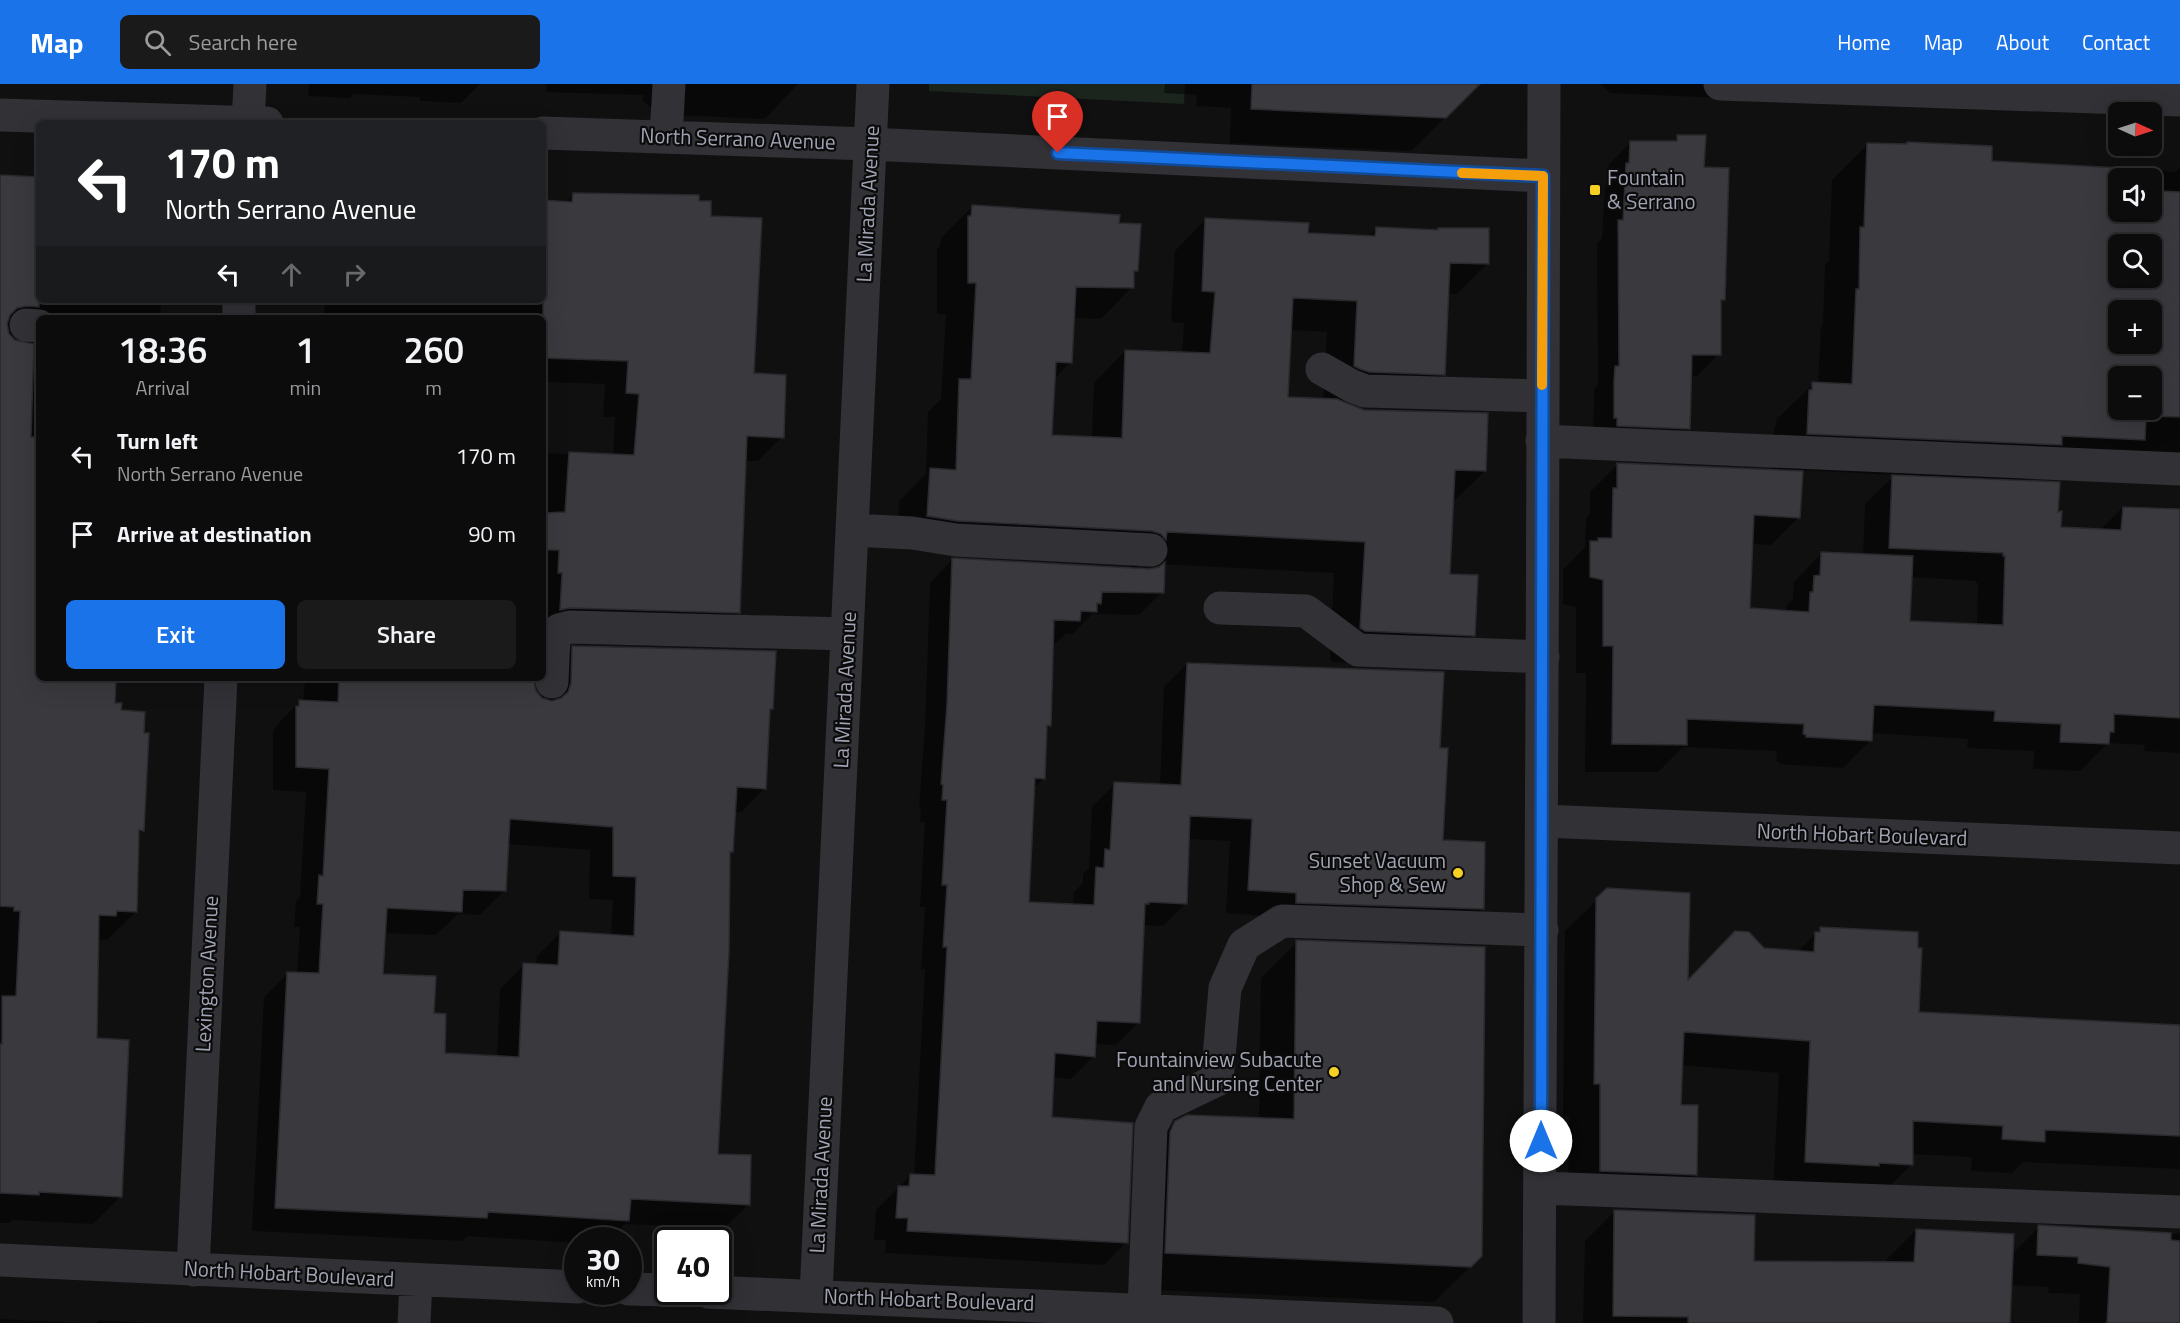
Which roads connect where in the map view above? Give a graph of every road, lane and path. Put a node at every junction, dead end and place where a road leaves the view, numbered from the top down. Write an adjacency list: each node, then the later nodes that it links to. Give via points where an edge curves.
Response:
1 (250, 84): 10 (street)
2 (669, 84): 12 (street)
3 (873, 84): 13 (street, La Mirada Avenue)
4 (1544, 84): 14 (street)
5 (1720, 84): 6 (street)
6 (1959, 88): 7 (street)
7 (2180, 100)
8 (0, 115): 9 (street)
9 (155, 120)
10 (248, 120)
11 (546, 133): 12 (street, North Serrano Avenue)
12 (666, 137): 13 (street, North Serrano Avenue)
13 (870, 144): 14 (street, North Serrano Avenue); 19 (street, La Mirada Avenue)
14 (1543, 176): 16 (street)
15 (1322, 369): 16 (street, via 1365,391)
16 (1542, 396): 17 (street)
17 (1542, 441): 18 (street); 23 (street)
18 (2180, 469)
19 (852, 530): 20 (street, via 956,540); 22 (street, La Mirada Avenue)
20 (1151, 550)
21 (1220, 608): 23 (street, via 1306,611 1358,650)
22 (847, 634): 25 (street, via 570,627 559,630 555,636); 36 (street, La Mirada Avenue)
23 (1543, 657): 26 (street)
24 (221, 681): 32 (street, Lexington Avenue)
25 (552, 681)
26 (1543, 821): 27 (street, North Hobart Boulevard); 28 (street)
27 (2180, 848)
28 (1542, 930): 29 (street); 37 (street, via 1282,921 1244,945 1225,988 1217,1080 1161,1107 1151,1127)
29 (1541, 1188): 30 (street); 41 (street)
30 (2180, 1212)
31 (0, 1260): 32 (street, North Hobart Boulevard)
32 (193, 1270): 33 (street, North Hobart Boulevard)
33 (416, 1281): 34 (street, North Hobart Boulevard); 39 (street)
34 (564, 1286)
35 (732, 1293): 36 (street, North Hobart Boulevard)
36 (816, 1295): 38 (street, North Hobart Boulevard)
37 (1144, 1310): 38 (street, North Hobart Boulevard); 40 (street, North Hobart Boulevard)
38 (901, 1311)
39 (414, 1323)
40 (1437, 1323)
41 (1539, 1323)

